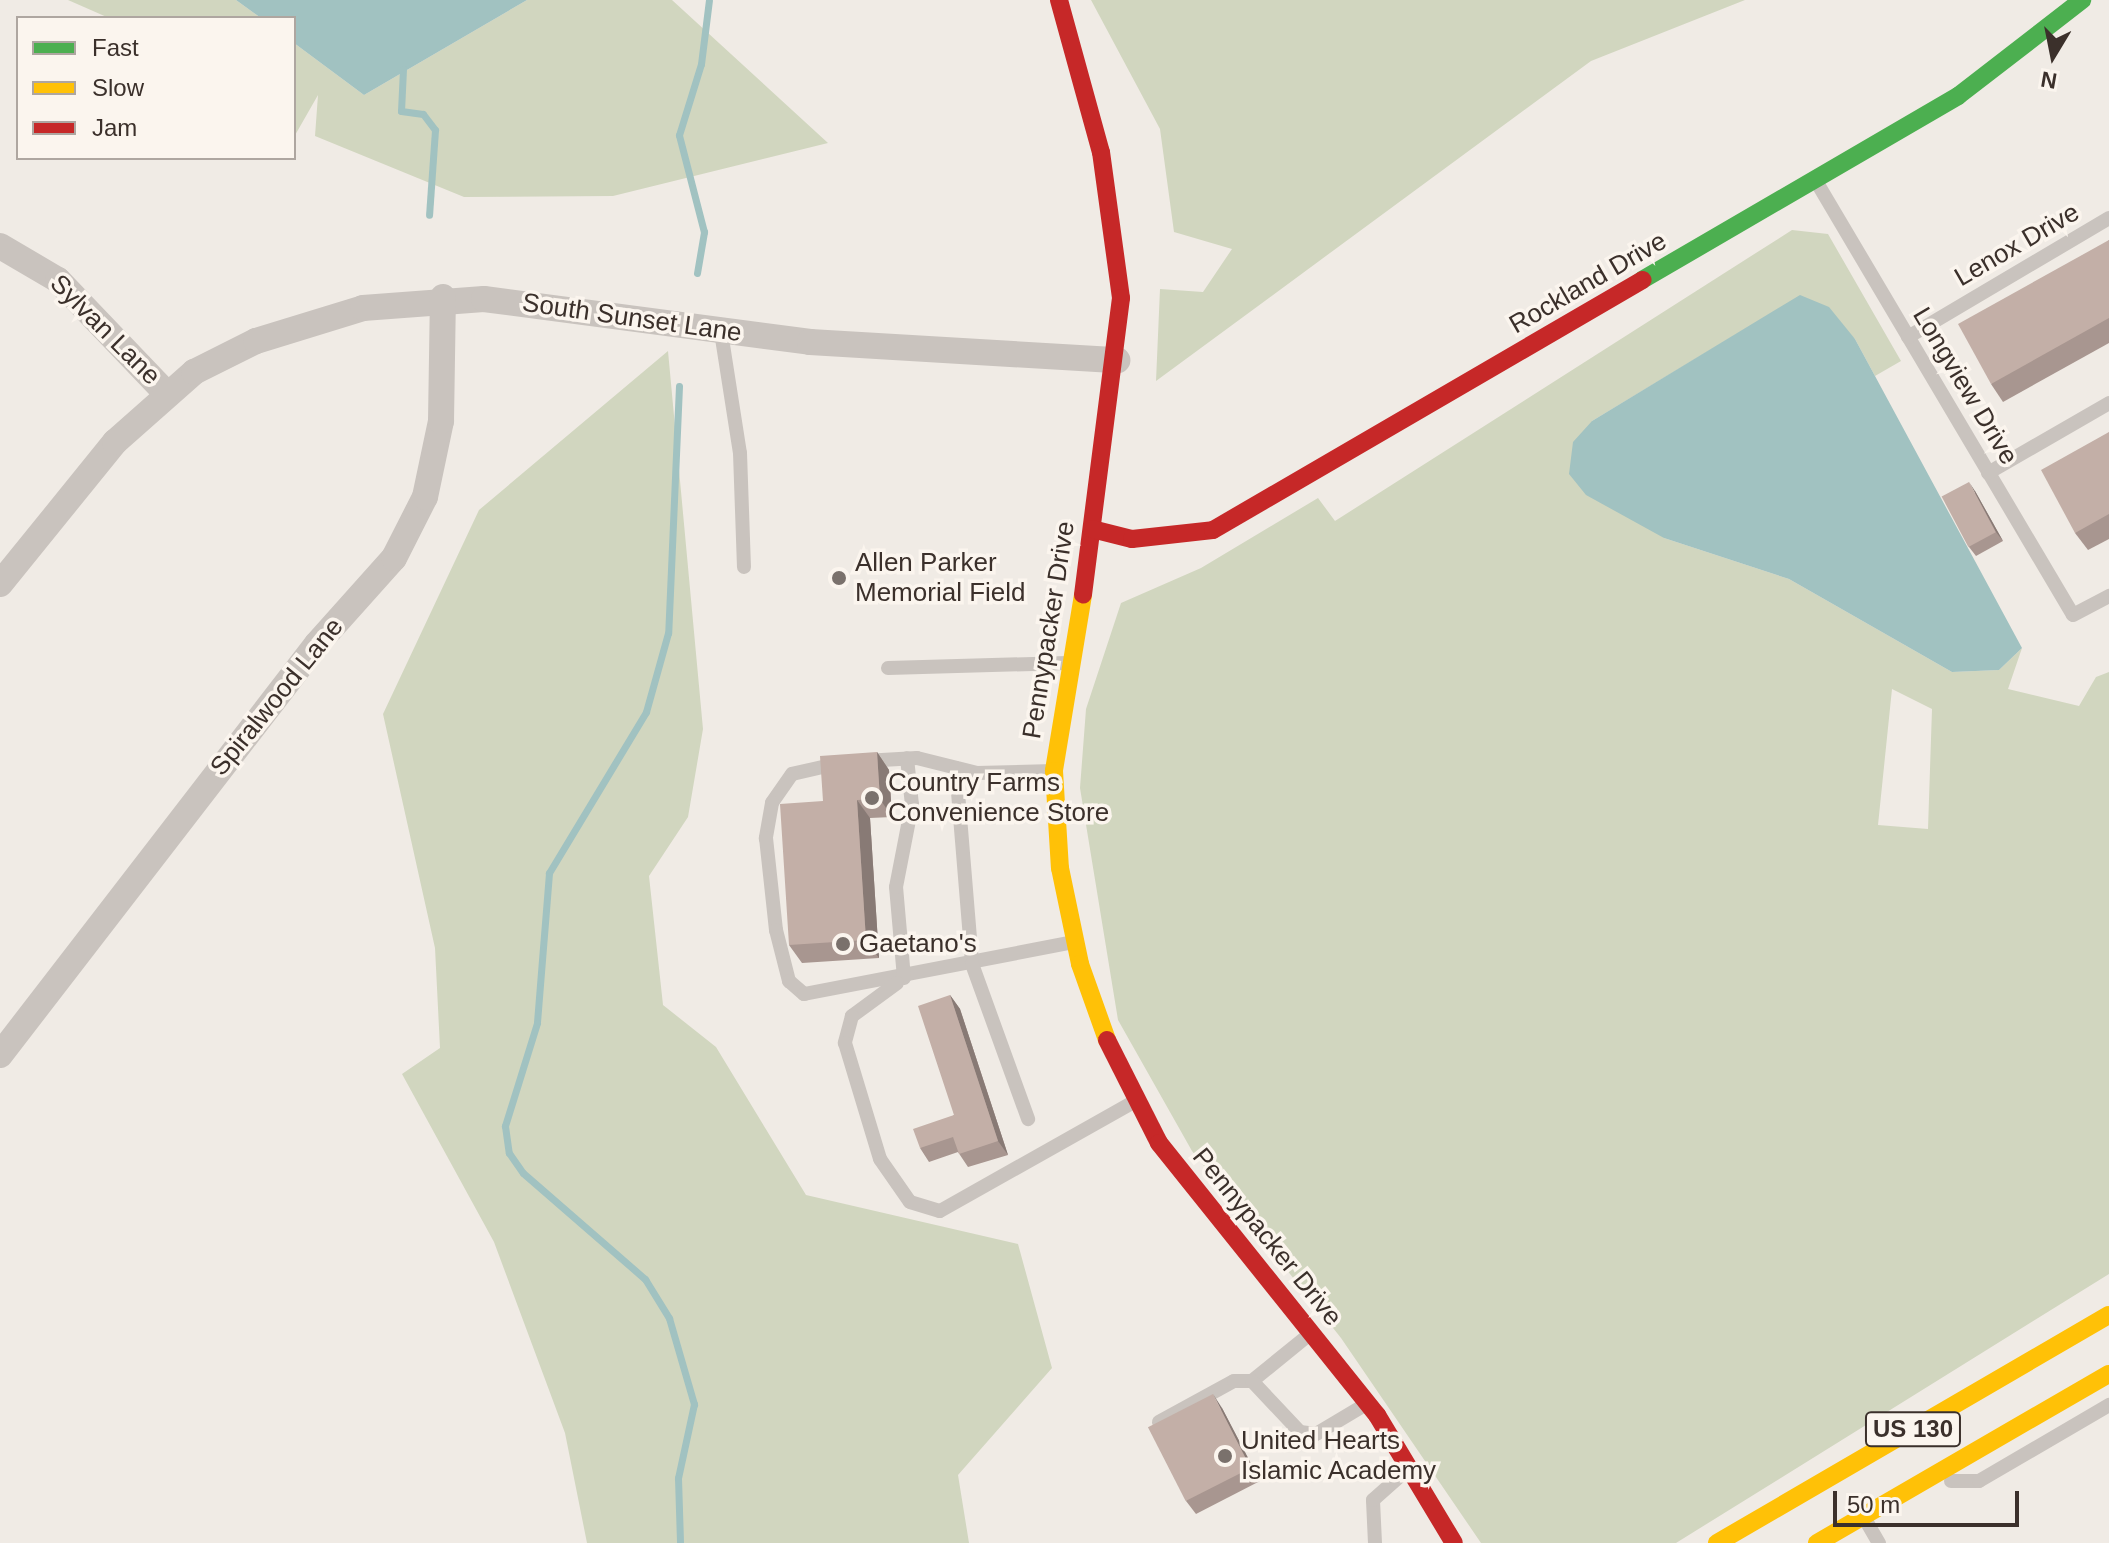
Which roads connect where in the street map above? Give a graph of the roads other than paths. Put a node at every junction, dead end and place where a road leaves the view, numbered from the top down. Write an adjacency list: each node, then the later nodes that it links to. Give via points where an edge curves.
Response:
1 (2082, 0): 3 (main road, Rockland Drive, via 1998,71)
2 (1059, 3): 9 (main road, Pennypacker Drive, via 1119,251)
3 (1815, 181): 8 (lane, Longview Drive); 13 (main road, Rockland Drive, via 1213,530 1132,539)
4 (2109, 218): 8 (lane, Lenox Drive)
5 (0, 246): 10 (street, Sylvan Lane, via 58,280)
6 (443, 297): 7 (street, South Sunset Lane); 10 (street, South Sunset Lane, via 290,328 224,354); 25 (street, Spiralwood Lane, via 441,421 425,497 394,558 317,644)
7 (721, 332): 9 (street, South Sunset Lane); 14 (lane, via 740,453)
8 (1908, 337): 12 (lane, Longview Drive)
9 (1117, 360): 13 (main road, Pennypacker Drive)
10 (166, 393): 15 (street, South Sunset Lane, via 96,465)
11 (2109, 403): 12 (lane)
12 (1988, 473): 16 (lane, Longview Drive, via 2073,615)
13 (1092, 529): 17 (main road, Pennypacker Drive)
14 (744, 567)
15 (0, 584)
16 (2109, 596)
17 (1067, 663): 18 (lane); 21 (main road, Pennypacker Drive)
18 (888, 668)
19 (907, 758): 20 (lane); 24 (lane, via 912,805 896,887); 24 (lane, via 792,774 772,803 766,838 789,981 804,994)
20 (956, 768): 21 (lane); 23 (lane)
21 (1054, 771): 22 (main road, Pennypacker Drive, via 1060,868)
22 (1074, 941): 23 (lane); 26 (main road, Pennypacker Drive)
23 (972, 964): 24 (lane); 27 (lane)
24 (904, 978): 26 (lane, via 852,1016 845,1043 880,1159 910,1202 940,1211)
25 (0, 1055)
26 (1135, 1101): 29 (main road, Pennypacker Drive, via 1186,1183)
27 (1028, 1119)
28 (2109, 1315): 40 (main road, US 130)
29 (1311, 1333): 31 (lane); 32 (main road, Pennypacker Drive)
30 (2109, 1374): 36 (main road, US 130)
31 (1252, 1381): 32 (lane, via 1300,1432 1316,1434); 34 (lane, via 1220,1385)
32 (1368, 1402): 35 (main road, Pennypacker Drive)
33 (2109, 1405): 36 (lane, via 1979,1481)
34 (1159, 1422)
35 (1410, 1468): 38 (main road, Pennypacker Drive); 39 (lane, via 1373,1500)
36 (1923, 1481): 37 (main road, US 130)
37 (1863, 1516): 41 (main road, US 130); 42 (lane)
38 (1447, 1540)
39 (1375, 1543)
40 (1717, 1543)
41 (1817, 1543)
42 (1879, 1543)

